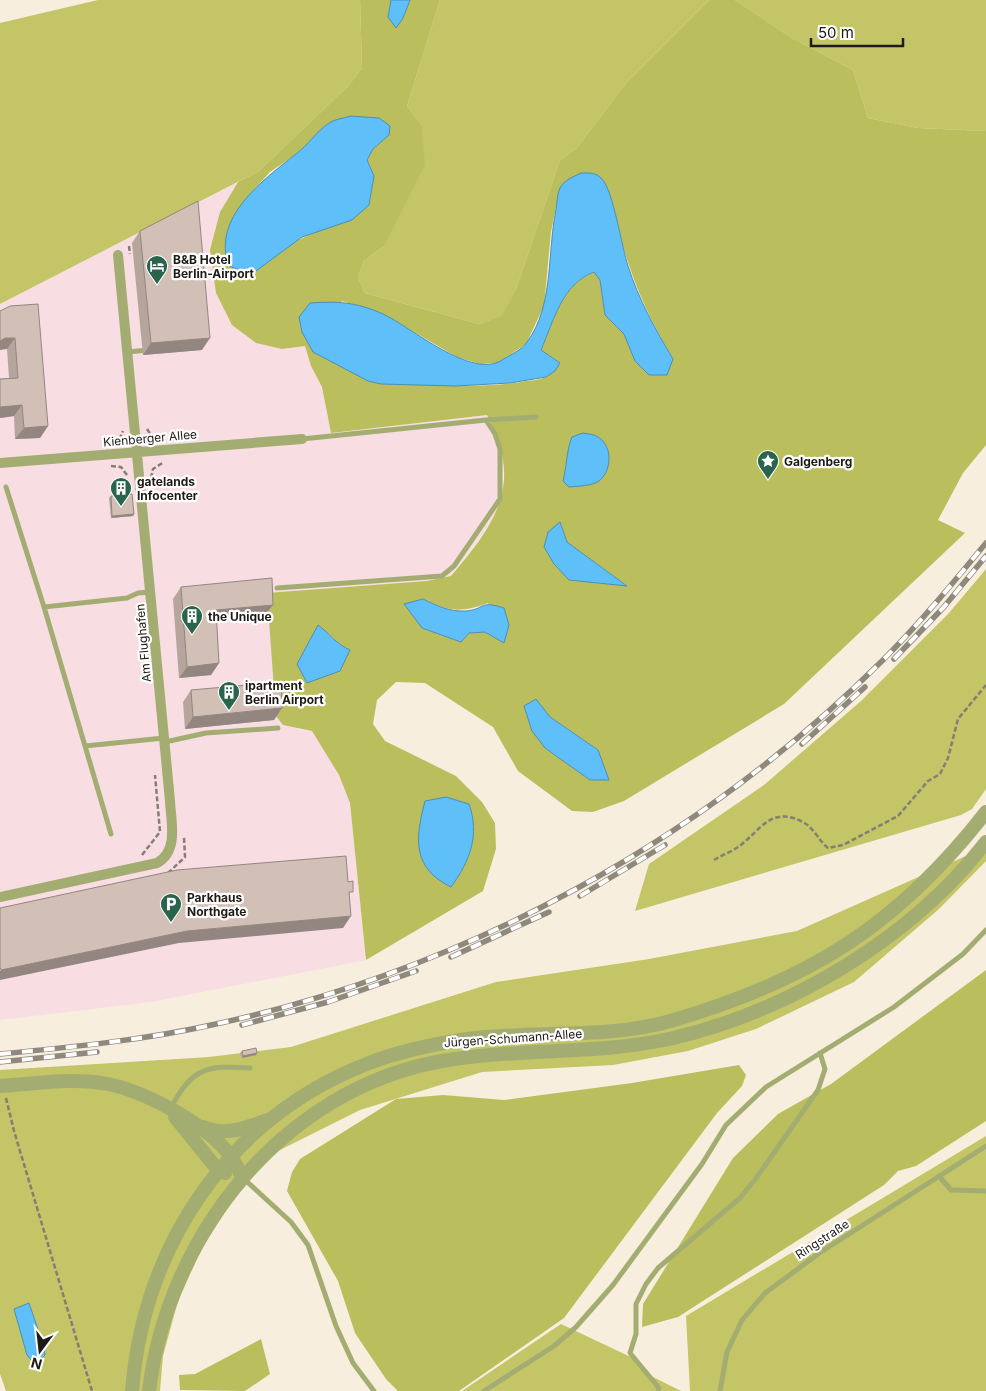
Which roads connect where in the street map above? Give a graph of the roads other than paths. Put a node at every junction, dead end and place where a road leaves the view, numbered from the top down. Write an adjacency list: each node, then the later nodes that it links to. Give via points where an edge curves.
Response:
1 (118, 255): 3 (street, Am Flughafen)
2 (152, 349): 3 (lane)
3 (127, 352): 7 (street, Am Flughafen)
4 (536, 417): 5 (lane)
5 (486, 420): 6 (lane); 10 (lane, via 500,450 500,499 449,572 442,576)
6 (302, 438): 7 (street, Kienberger Allee)
7 (136, 451): 8 (street, Kienberger Allee); 11 (street, Am Flughafen)
8 (0, 463)
9 (6, 488): 12 (lane)
10 (277, 588)
11 (151, 592): 12 (lane, via 127,598); 14 (street, Am Flughafen)
12 (44, 607): 15 (lane)
13 (278, 728): 14 (lane, via 206,733)
14 (164, 740): 15 (lane); 19 (street, Am Flughafen, via 172,844 165,858 157,863)
15 (85, 746): 17 (lane)
16 (986, 812): 25 (street, Jürgen-Schumann-Allee, via 945,862 900,906 826,958 756,993 671,1021 626,1030 472,1039 403,1052 331,1080)
17 (111, 834)
18 (986, 842): 31 (street, Jürgen-Schumann-Allee, via 953,880 874,948 834,974 764,1007 672,1038 628,1046 574,1052 481,1055 407,1069 338,1097 308,1117)
19 (0, 897)
20 (986, 930): 21 (lane, via 963,954 894,1007)
21 (820, 1053): 36 (lane, via 766,1086 726,1125 702,1164 613,1284 576,1327 554,1346); 37 (lane, via 825,1069 818,1090 757,1177 740,1198 658,1268 636,1304 636,1334 630,1353 659,1388)
22 (250, 1068): 24 (lane, via 225,1066 193,1076)
23 (2, 1086): 24 (street, via 79,1081 107,1084 132,1091)
24 (170, 1110): 26 (street); 29 (street)
25 (271, 1119): 26 (street, via 230,1132 215,1132); 28 (street, Jürgen-Schumann-Allee)
26 (193, 1122): 28 (street)
27 (986, 1146): 30 (lane, Ringstraße)
28 (231, 1157): 29 (street, Jürgen-Schumann-Allee); 31 (street)
29 (218, 1170): 31 (street); 33 (street, Jürgen-Schumann-Allee, via 186,1217 159,1269 143,1317 134,1359)
30 (939, 1176): 32 (lane, via 951,1190); 38 (lane, Ringstraße, via 821,1252 765,1293 742,1320 727,1352)
31 (243, 1178): 34 (street, Jürgen-Schumann-Allee, via 211,1220 173,1292 153,1360); 35 (lane, via 291,1222 308,1245 336,1326 353,1363)
32 (986, 1191)
33 (132, 1391)
34 (149, 1391)
35 (374, 1391)
36 (484, 1391)
37 (658, 1391)
38 (720, 1391)

